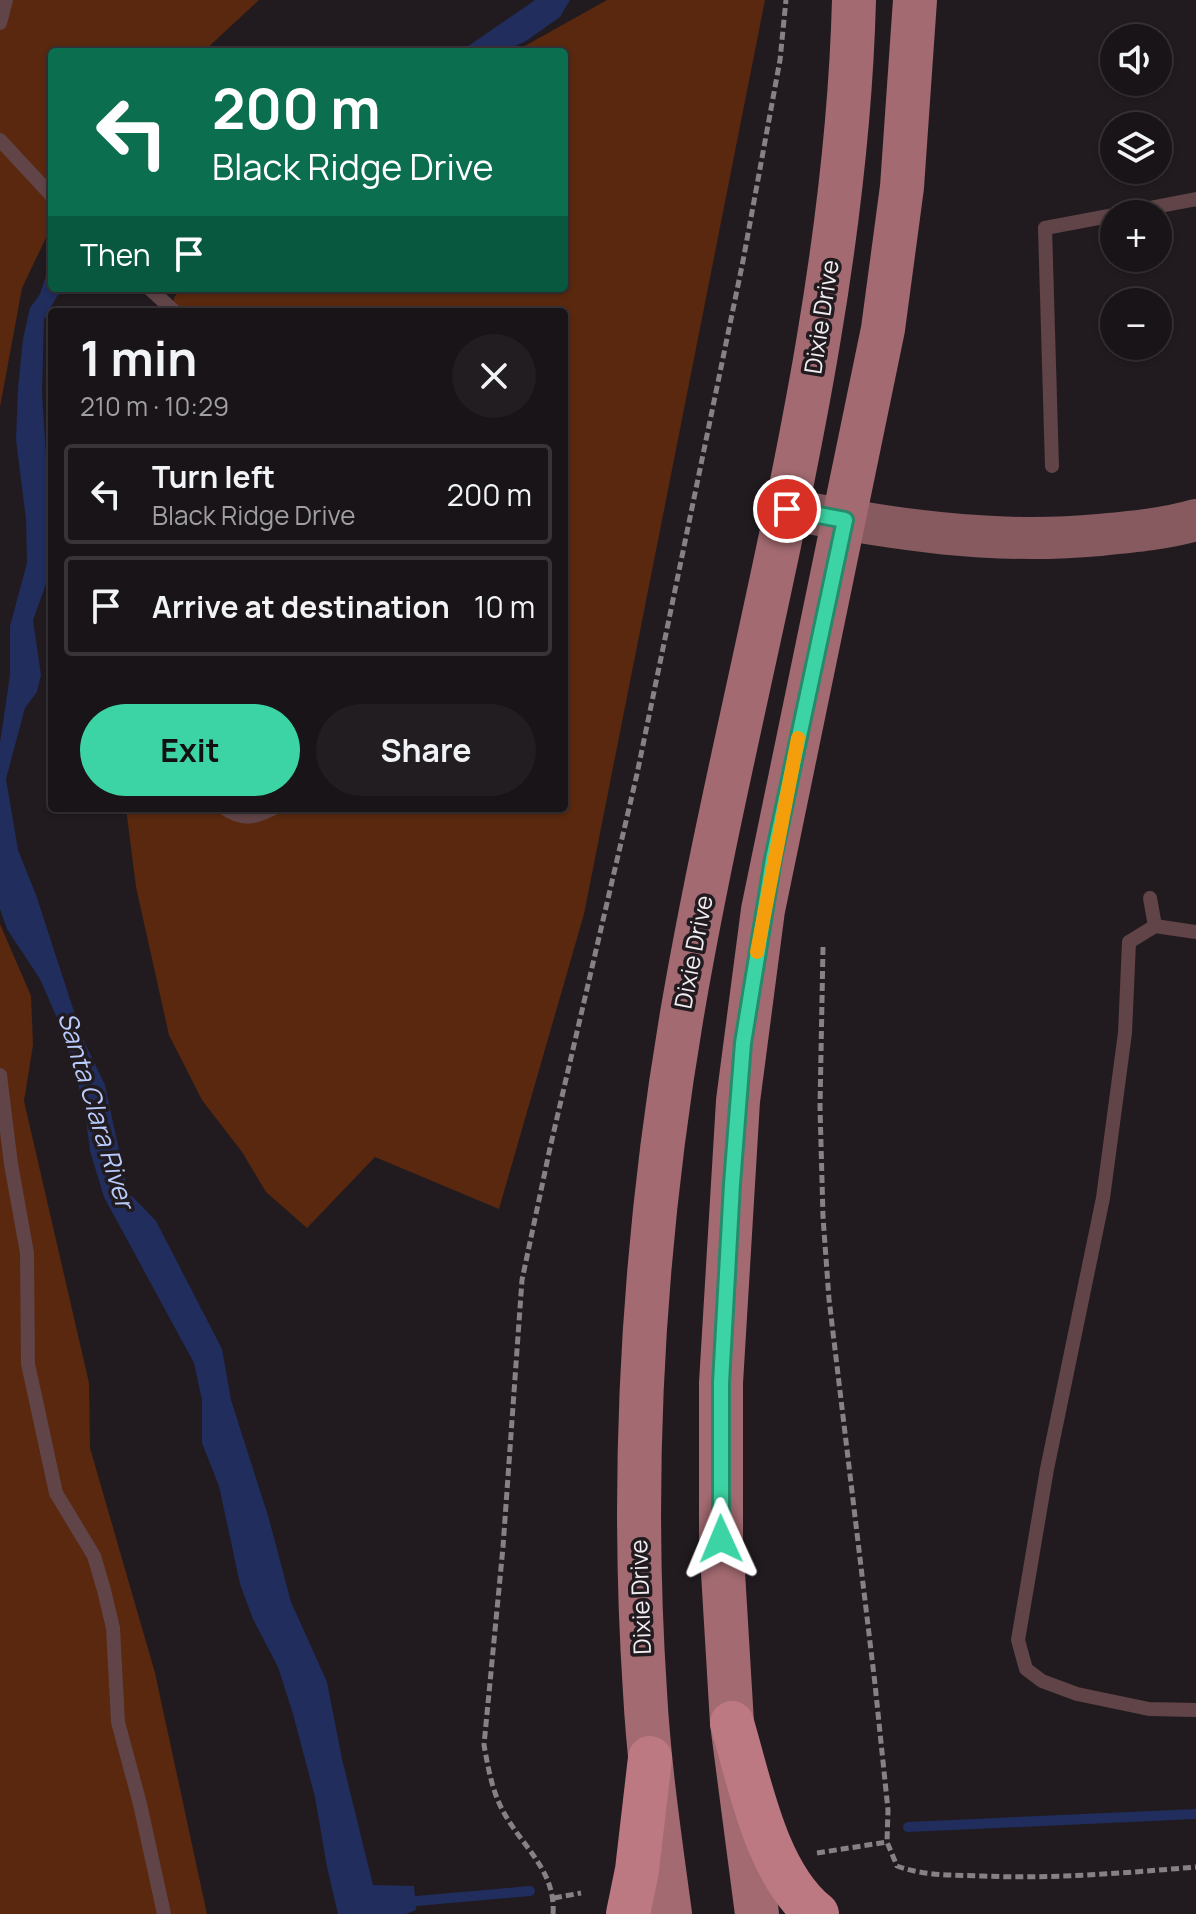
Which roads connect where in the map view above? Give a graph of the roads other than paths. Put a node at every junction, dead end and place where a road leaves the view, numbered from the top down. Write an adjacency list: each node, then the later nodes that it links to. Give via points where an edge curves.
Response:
1 (6, 0): 4 (lane)
2 (854, 0): 13 (main road, Dixie Drive, via 848,121 833,247)
3 (915, 0): 14 (main road, via 895,245)
4 (0, 23)
5 (0, 140): 6 (lane)
6 (48, 192)
7 (1196, 199): 8 (lane)
8 (1172, 204)
9 (1100, 217): 12 (lane, via 1045,228)
10 (153, 292): 11 (lane)
11 (171, 308)
12 (1052, 466)
13 (787, 509): 14 (main road); 24 (main road, Dixie Drive, via 692,960 653,1238 639,1488)
14 (845, 520): 15 (main road, via 963,536 1058,539); 23 (main road, via 763,910 738,1101 720,1444)
15 (1196, 520)
16 (230, 812): 17 (lane, via 238,817)
17 (264, 812)
18 (1150, 898): 19 (lane)
19 (1155, 926): 20 (lane); 22 (lane, via 1129,942 1124,1048 1103,1198 1018,1640 1026,1669 1042,1681 1149,1709)
20 (1196, 932)
21 (0, 1075): 25 (lane, via 27,1253 28,1364 56,1493 94,1556 104,1590 113,1628 118,1722)
22 (1196, 1710)
23 (732, 1723): 28 (main road); 29 (highway, via 776,1858 800,1899)
24 (650, 1758): 26 (highway); 27 (main road, Dixie Drive)
25 (164, 1914)
26 (628, 1914)
27 (670, 1914)
28 (757, 1914)
29 (817, 1914)

